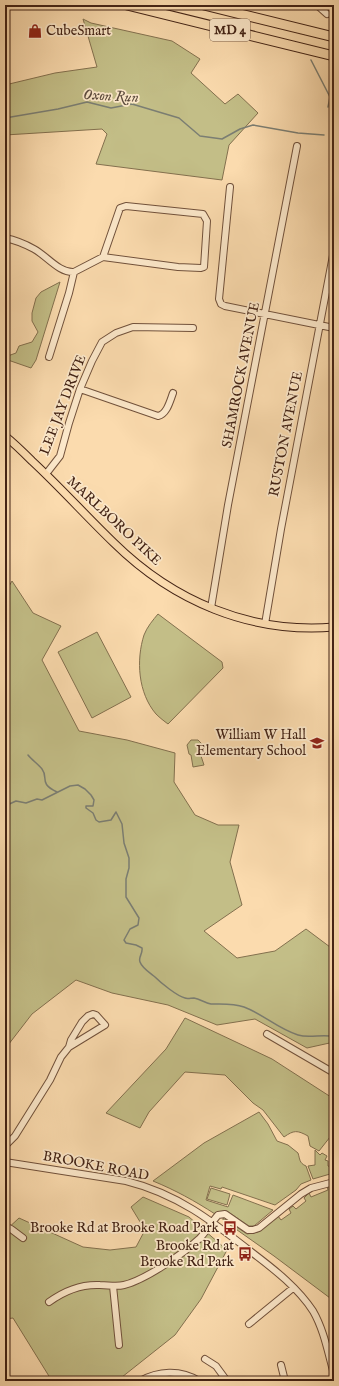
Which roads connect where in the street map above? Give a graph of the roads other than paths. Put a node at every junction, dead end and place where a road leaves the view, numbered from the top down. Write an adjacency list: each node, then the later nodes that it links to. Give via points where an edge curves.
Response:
1 (127, 5): 6 (highway, MD 4)
2 (204, 5): 5 (highway, MD 4)
3 (317, 5): 4 (street)
4 (327, 14)
5 (334, 37)
6 (334, 56)
7 (297, 146): 13 (street, SHAMROCK AVENUE)
8 (230, 187): 13 (street, via 219,301 223,306)
9 (5, 238): 12 (street, via 33,248 59,267)
10 (334, 250): 14 (street, RUSTON AVENUE)
11 (103, 257): 11 (street, via 201,268 204,266 207,220 200,213 120,208); 12 (street)
12 (74, 272): 17 (street)
13 (265, 314): 14 (street); 22 (street, SHAMROCK AVENUE)
14 (319, 325): 16 (street); 23 (street, RUSTON AVENUE, via 280,529)
15 (193, 328): 18 (street, LEE JAY DRIVE, via 133,327 108,337 99,347)
16 (334, 328)
17 (49, 357)
18 (80, 389): 19 (street, via 158,416 166,411); 21 (street, LEE JAY DRIVE, via 61,453)
19 (173, 393)
20 (5, 436): 21 (main road, MARLBORO PIKE)
21 (46, 474): 22 (main road, MARLBORO PIKE, via 139,565 172,589)
22 (211, 608): 23 (main road, MARLBORO PIKE)
23 (265, 624): 24 (main road, MARLBORO PIKE, via 307,628)
24 (334, 627)
25 (266, 1034): 27 (street)
26 (69, 1047): 26 (street, via 88,1016 96,1015 105,1025); 28 (street, via 15,1136)
27 (334, 1073)
28 (5, 1146)
29 (5, 1162): 31 (street, BROOKE ROAD, via 143,1185 166,1194)
30 (334, 1182): 31 (street, via 311,1188 253,1230 248,1230 225,1214 218,1215)
31 (212, 1222): 34 (street, via 198,1239 153,1272 124,1285); 35 (street, BROOKE ROAD)
32 (5, 1226): 33 (street)
33 (23, 1238)
34 (113, 1286): 36 (street, via 84,1286 69,1290); 38 (street)
35 (294, 1288): 37 (street); 41 (street, BROOKE ROAD, via 320,1324)
36 (49, 1302)
37 (249, 1324)
38 (119, 1345)
39 (205, 1359): 44 (street, via 216,1366)
40 (281, 1365): 45 (street)
41 (334, 1374)
42 (140, 1381): 43 (street, via 152,1375 168,1372)
43 (199, 1381)
44 (226, 1381)
45 (285, 1381)

